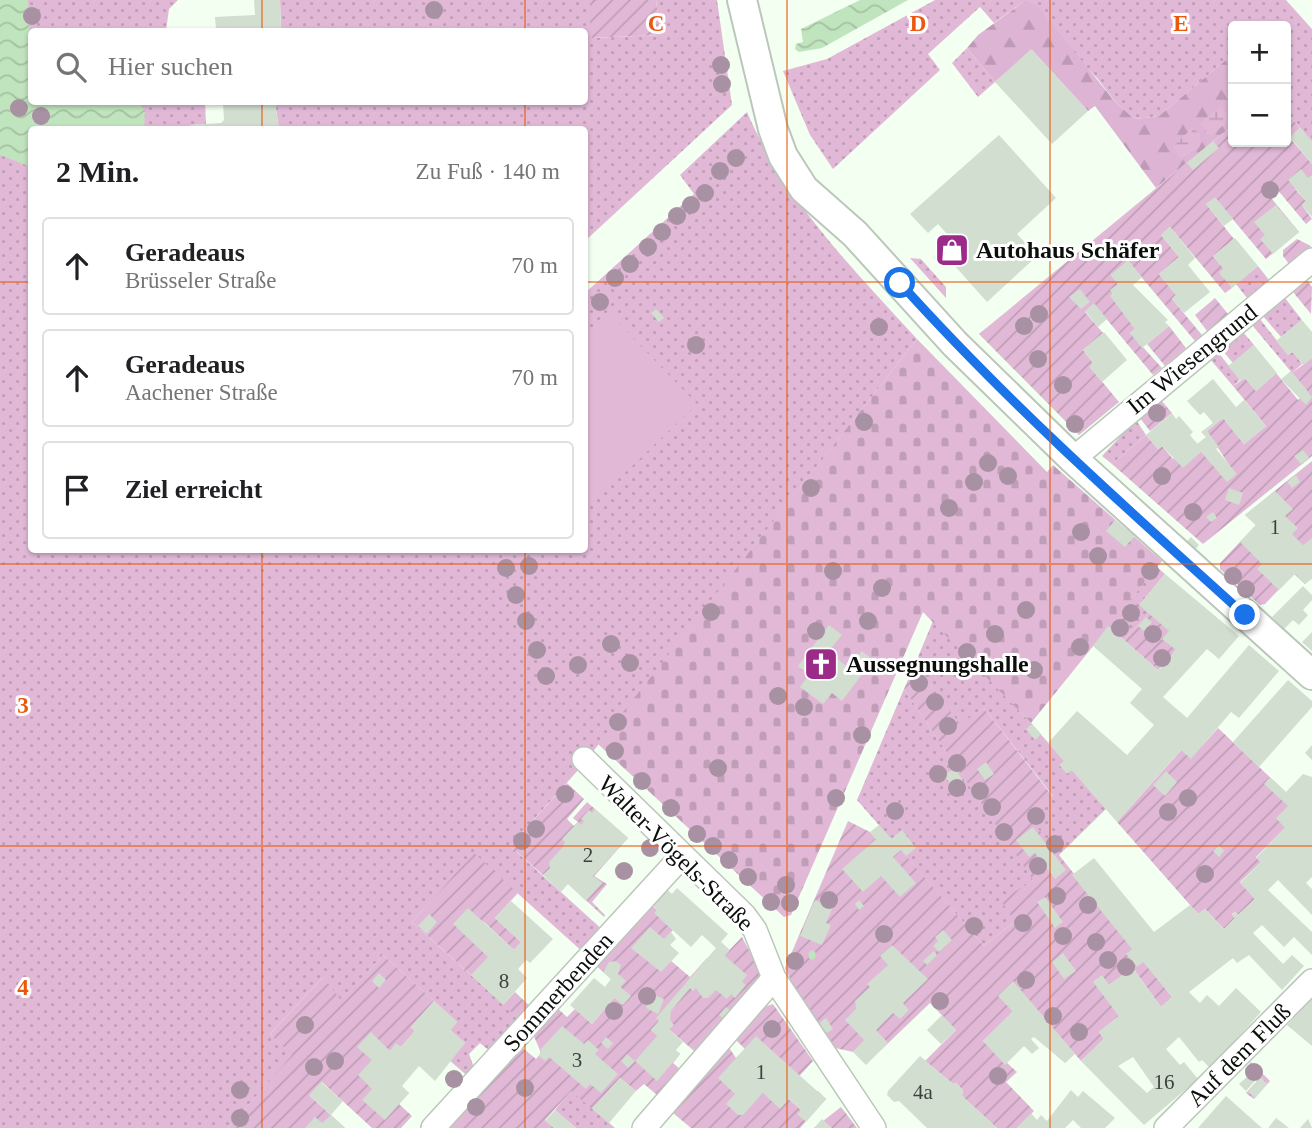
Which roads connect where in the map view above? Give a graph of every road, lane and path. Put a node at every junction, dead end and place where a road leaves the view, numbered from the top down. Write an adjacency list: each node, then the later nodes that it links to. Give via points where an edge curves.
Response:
1 (742, 0): 3 (street, via 773,129 789,168 813,199 855,233 955,344)
2 (1312, 260): 3 (street, Im Wiesengrund)
3 (1073, 459): 4 (street)
4 (1312, 676)
5 (584, 759): 6 (street, Walter-Vögels-Straße)
6 (682, 856): 7 (street, Walter-Vögels-Straße, via 744,915); 9 (street, Sommerbenden)
7 (774, 978): 10 (street); 11 (street, Walter-Vögels-Straße)
8 (1312, 981): 12 (street, Auf dem Fluß)
9 (433, 1128)
10 (644, 1128)
11 (874, 1128)
12 (1166, 1128)

